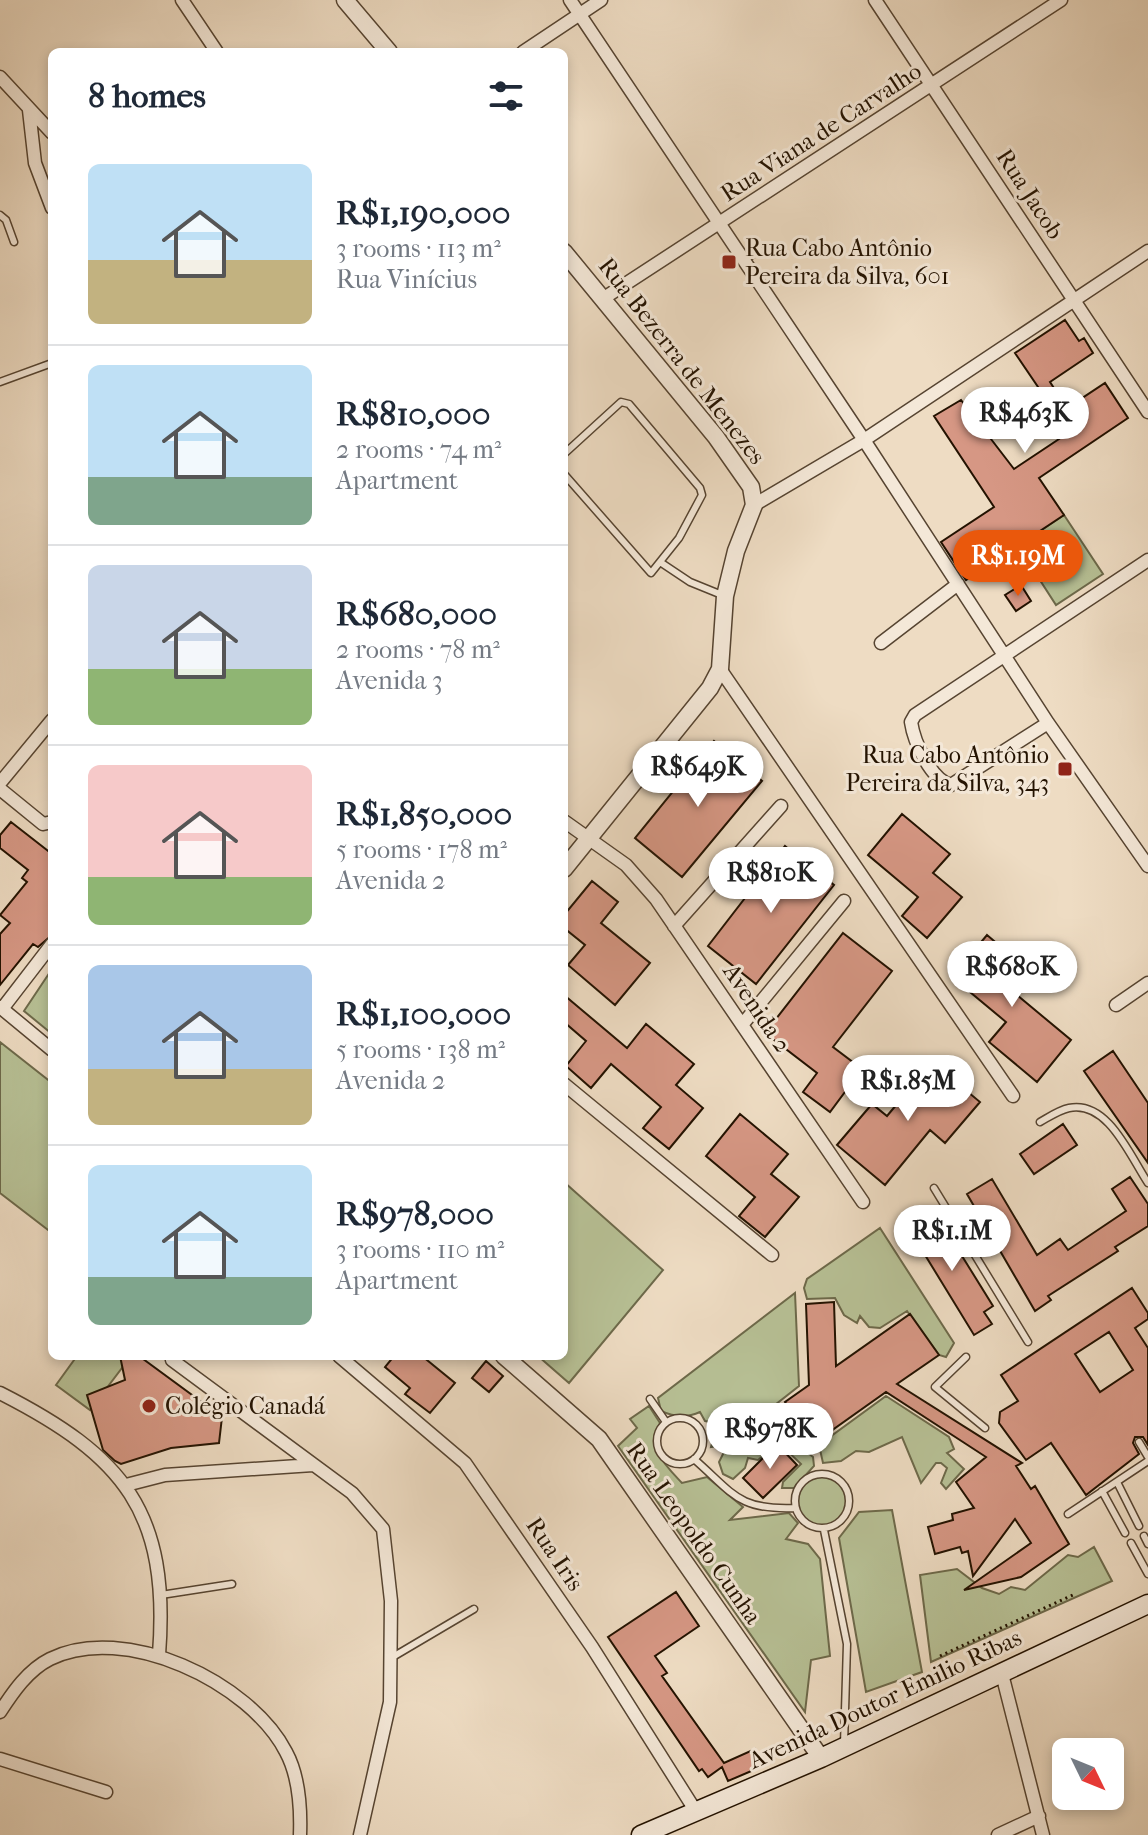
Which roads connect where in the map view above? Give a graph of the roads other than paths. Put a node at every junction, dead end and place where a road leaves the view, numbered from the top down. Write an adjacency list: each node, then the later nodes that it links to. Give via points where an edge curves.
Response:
1 (182, 0): 8 (street)
2 (345, 0): 9 (street)
3 (570, 0): 7 (street)
4 (601, 0): 7 (street)
5 (875, 0): 12 (street, Rua Jacob)
6 (1061, 0): 12 (street, Rua Viana de Carvalho)
7 (580, 14): 10 (street); 17 (street)
8 (214, 48)
9 (386, 48)
10 (529, 48)
11 (0, 77): 13 (street)
12 (932, 87): 17 (street, Rua Viana de Carvalho); 24 (street, Rua Jacob)
13 (29, 110): 14 (street); 15 (street, via 35,163)
14 (48, 129)
15 (48, 197)
16 (0, 215): 18 (lane)
17 (719, 224): 22 (street); 23 (street, Rua Viana de Carvalho)
18 (14, 242)
19 (760, 250): 22 (lane)
20 (1148, 251): 24 (street)
21 (568, 257): 23 (street, Rua Bezerra de Menezes)
22 (744, 260): 28 (street)
23 (604, 298): 31 (street, Rua Bezerra de Menezes, via 716,437 751,487)
24 (1073, 300): 27 (street, Rua Jacob); 28 (street)
25 (48, 364): 26 (lane)
26 (0, 382)
27 (1148, 412)
28 (864, 440): 31 (street); 34 (street)
29 (568, 450): 33 (lane, via 621,402 636,409 702,495)
30 (568, 479): 33 (lane, via 651,573)
31 (754, 505): 35 (street)
32 (1148, 560): 37 (street)
33 (660, 562): 35 (lane)
34 (958, 584): 36 (street); 37 (street)
35 (725, 596): 38 (street)
36 (881, 643)
37 (1006, 656): 39 (street); 39 (street, via 915,715 913,731 939,780 957,785)
38 (720, 669): 46 (street); 58 (street)
39 (1048, 723): 48 (street)
40 (48, 725): 41 (street)
41 (0, 783)
42 (0, 789): 44 (street)
43 (781, 806): 50 (street)
44 (48, 823)
45 (568, 824): 46 (street, Avenida 2)
46 (589, 837): 47 (street); 50 (street, Avenida 2, via 626,865)
47 (568, 864)
48 (1148, 866)
49 (844, 901): 55 (street)
50 (674, 926): 55 (street, Avenida 2)
51 (48, 949): 54 (street)
52 (1148, 983): 53 (street)
53 (1116, 1005)
54 (1, 1008): 56 (street)
55 (742, 1025): 62 (street, Avenida 2)
56 (48, 1047)
57 (568, 1087): 63 (street)
58 (1013, 1096)
59 (1040, 1122): 60 (lane, via 1067,1108 1091,1109 1104,1117)
60 (1148, 1183)
61 (934, 1188): 64 (lane)
62 (863, 1202)
63 (772, 1255)
64 (1028, 1342)
65 (966, 1357): 72 (lane, via 935,1387)
66 (172, 1360): 76 (street)
67 (344, 1360): 99 (street, Rua Iris, via 465,1463 592,1647)
68 (509, 1360): 96 (street, Rua Leopoldo Cunha, via 599,1439)
69 (0, 1393): 78 (street, via 76,1436)
70 (650, 1399): 71 (lane)
71 (666, 1422): 74 (lane, via 679,1417 693,1421 702,1432 702,1447); 74 (lane, via 658,1434 658,1449 667,1460 681,1464)
72 (985, 1428)
73 (1139, 1442): 75 (lane)
74 (694, 1459): 80 (lane, via 744,1503 761,1509)
75 (1148, 1459): 77 (lane)
76 (313, 1465): 78 (street, via 165,1475); 92 (street, via 352,1493 383,1529 389,1560)
77 (1117, 1482): 79 (lane); 82 (lane)
78 (126, 1485): 88 (street, via 156,1554)
79 (1102, 1491): 81 (lane); 84 (lane)
80 (794, 1508): 83 (lane, via 805,1524); 83 (lane, via 796,1489 810,1475 830,1474 845,1485 850,1504 841,1522)
81 (1068, 1514)
82 (1139, 1526)
83 (824, 1530): 95 (lane, via 847,1644)
84 (1125, 1533)
85 (1131, 1543): 86 (lane)
86 (1148, 1574)
87 (232, 1584): 88 (lane)
88 (161, 1595): 91 (street)
89 (1148, 1604): 93 (main road, Avenida Doutor Emilio Ribas)
90 (474, 1609): 92 (lane)
91 (159, 1655): 94 (street, via 73,1650 48,1659 29,1674); 101 (street, via 228,1689 274,1731 296,1777)
92 (391, 1658): 102 (street, via 390,1702)
93 (1002, 1674): 95 (main road, Avenida Doutor Emilio Ribas); 100 (street)
94 (0, 1712)
95 (843, 1748): 96 (main road, Avenida Doutor Emilio Ribas)
96 (821, 1758): 99 (main road, Avenida Doutor Emilio Ribas)
97 (0, 1759): 98 (street)
98 (106, 1792)
99 (695, 1810): 103 (main road, Avenida Doutor Emilio Ribas)
100 (1039, 1816): 104 (street); 105 (street)
101 (300, 1835)
102 (360, 1835)
103 (641, 1835)
104 (998, 1835)
105 (1043, 1835)

